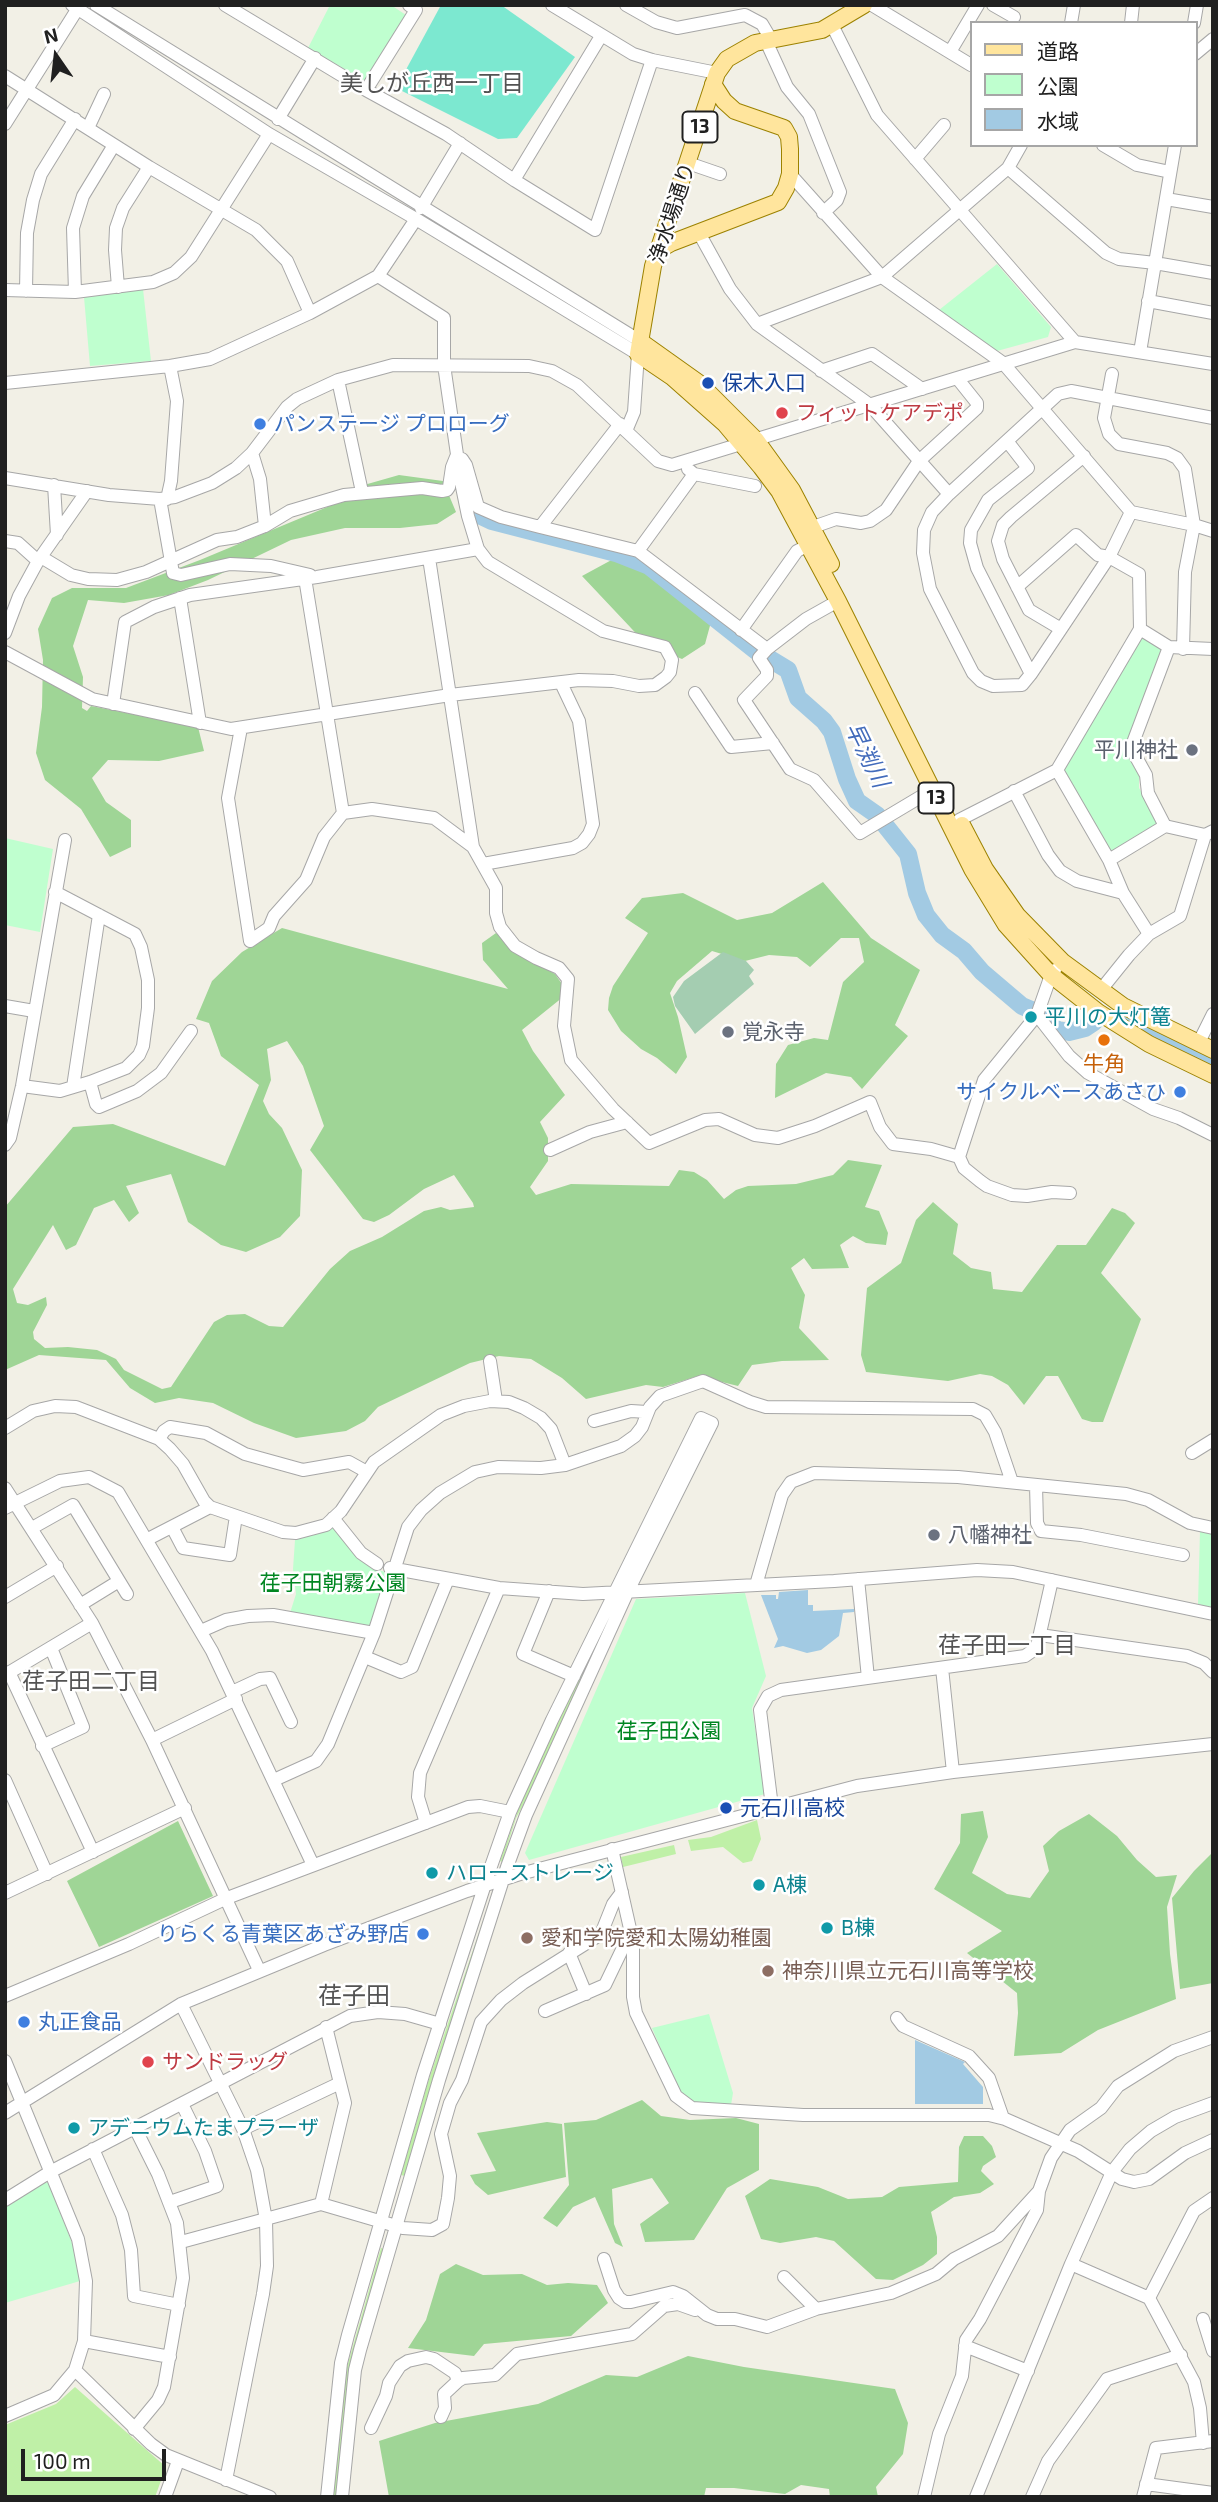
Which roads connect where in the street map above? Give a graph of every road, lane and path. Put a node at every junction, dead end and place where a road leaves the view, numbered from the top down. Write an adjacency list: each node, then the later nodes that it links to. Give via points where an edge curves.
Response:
1 (96, 5): 27 (street)
2 (225, 5): 18 (street)
3 (552, 5): 13 (street)
4 (626, 5): 15 (street, via 677,28 744,15 762,24)
5 (864, 5): 12 (main road, 浄水場通り / 13)
6 (872, 5): 16 (street)
7 (978, 5): 16 (street)
8 (993, 5): 11 (street)
9 (76, 7): 23 (street); 31 (street)
10 (415, 7): 24 (street)
11 (1014, 18)
12 (832, 25): 15 (main road, 浄水場通り / 13); 37 (street, via 877,115)
13 (601, 36): 19 (street); 44 (street)
14 (1213, 38): 17 (street)
15 (769, 41): 22 (main road, 浄水場通り / 13, via 755,43 727,59); 49 (street, via 787,87 808,114 840,192)
16 (950, 52): 20 (street)
17 (1197, 52)
18 (315, 58): 24 (street); 27 (street)
19 (652, 60): 22 (street); 44 (street, via 594,230)
20 (970, 64)
21 (5, 76): 23 (street)
22 (715, 78): 38 (main road, 浄水場通り / 13); 43 (main road, 13, via 735,111 784,128 789,137)
23 (27, 89): 26 (street); 28 (street)
24 (366, 90): 32 (street)
25 (104, 94): 30 (street)
26 (75, 119): 30 (street); 59 (street, via 41,174 33,200)
27 (278, 119): 50 (street)
28 (5, 124)
29 (944, 125): 37 (street)
30 (88, 128): 33 (street)
31 (269, 134): 47 (street); 50 (street)
32 (460, 143): 44 (street); 50 (street)
33 (114, 145): 39 (street); 60 (street, via 83,196 73,228)
34 (1020, 147): 40 (street)
35 (1106, 147): 41 (street, via 1137,165)
36 (1175, 147): 41 (street)
37 (915, 159): 48 (street)
38 (688, 163): 42 (street); 52 (main road, 浄水場通り / 13)
39 (149, 167): 47 (street); 57 (street, via 116,228)
40 (1007, 168): 48 (street); 53 (street, via 1106,253)
41 (1170, 172): 45 (street)
42 (720, 174)
43 (790, 174): 49 (street); 51 (main road, 13, via 778,202)
44 (514, 180)
45 (1166, 199): 46 (street); 53 (street)
46 (1213, 207)
47 (222, 209): 57 (street, via 191,257 174,273 153,282); 62 (street, via 277,248)
48 (959, 209): 56 (street); 65 (street)
49 (823, 213): 56 (street)
50 (419, 214): 55 (street); 66 (street)
51 (699, 233): 52 (main road, 13); 64 (street, via 730,289)
52 (659, 250): 66 (main road, 浄水場通り / 13)
53 (1156, 263): 54 (street); 61 (street)
54 (1213, 273)
55 (378, 276): 62 (street); 70 (street, via 444,318)
56 (882, 277): 64 (street); 68 (street)
57 (118, 287): 60 (street)
58 (5, 290): 59 (street)
59 (26, 291): 60 (street)
60 (75, 292)
61 (1148, 301): 63 (street); 67 (street)
62 (310, 313): 71 (street, via 209,359)
63 (1213, 313)
64 (757, 324): 72 (street)
65 (1075, 342): 67 (street); 68 (street)
66 (639, 348): 82 (street, via 634,412); 84 (main road, 13, via 699,383)
67 (1140, 352): 69 (street)
68 (1003, 363): 74 (street); 80 (street)
69 (1213, 364)
70 (444, 365): 75 (street, via 385,366); 82 (street, via 529,366 552,371 577,385); 86 (street)
71 (170, 366): 76 (street); 97 (street, via 177,401 172,473)
72 (821, 371): 77 (street, via 872,354); 79 (street)
73 (1112, 374): 78 (street)
74 (957, 378): 77 (street); 88 (street, via 977,408)
75 (338, 380): 85 (street, via 287,407); 95 (street)
76 (5, 383)
77 (922, 389): 79 (street)
78 (1107, 397): 80 (street, via 1071,391 1058,394); 81 (street); 99 (street, via 1105,425 1119,444 1167,453 1185,469)
79 (870, 405): 84 (street); 88 (street)
80 (1042, 408): 83 (street); 87 (street)
81 (1213, 418)
82 (623, 428): 89 (street, via 658,461); 101 (street)
83 (1007, 441): 96 (street); 126 (street, via 1028,468 988,500 971,530 970,543 977,568)
84 (750, 442): 89 (street); 102 (main road, 13, via 786,481); 106 (main road, 13)
85 (252, 453): 97 (street, via 212,483); 100 (street)
86 (457, 453): 95 (street, via 447,490); 101 (street, via 466,464 478,507); 107 (street)
87 (1084, 456): 98 (street); 114 (street, via 1003,525 1000,548)
88 (919, 461): 96 (street); 102 (street, via 880,517 861,523 836,519)
89 (681, 464): 90 (street)
90 (694, 474): 93 (street); 108 (street)
91 (5, 478): 92 (street)
92 (54, 485): 94 (street); 104 (street)
93 (755, 486)
94 (86, 491): 97 (street); 104 (street)
95 (362, 492): 100 (street, via 307,504)
96 (949, 494): 126 (street, via 932,512 924,530 930,589 981,681 993,687 1021,685)
97 (163, 499): 112 (street)
98 (1131, 512): 99 (street); 109 (street)
99 (1194, 525): 103 (street); 122 (street, via 1185,572)
100 (265, 526): 112 (street, via 217,540)
101 (540, 527): 108 (street)
102 (813, 527): 139 (main road, 13)
103 (1213, 531)
104 (57, 535): 111 (street)
105 (5, 541): 111 (street, via 18,543)
106 (809, 545): 116 (main road, 13); 117 (street, via 796,551)
107 (478, 549): 110 (street); 127 (street, via 488,562 603,631 665,647 672,660 670,672 655,685)
108 (638, 551): 117 (street)
109 (1109, 557): 114 (street, via 1098,555 1076,535); 118 (street); 119 (street, via 1139,574)
110 (429, 558): 113 (street); 129 (street)
111 (40, 559): 112 (street, via 71,575 107,580); 120 (street)
112 (171, 566): 113 (street, via 181,575 230,564 271,566)
113 (311, 578): 115 (street); 131 (street)
114 (1017, 587): 118 (street, via 1029,611)
115 (180, 598): 130 (street, via 125,622); 132 (street)
116 (838, 601): 125 (street); 136 (main road, 13)
117 (741, 629): 125 (street)
118 (1061, 629): 126 (street)
119 (1140, 629): 121 (street); 135 (street)
120 (5, 632)
121 (1168, 648): 122 (street); 140 (street, via 1131,748)
122 (1183, 649): 123 (street)
123 (1213, 649)
124 (5, 652): 130 (street, via 92,699)
125 (763, 653): 134 (street, via 767,676 744,700)
126 (1031, 674)
127 (561, 682): 129 (street); 145 (street, via 579,721 593,824 589,834 572,848)
128 (695, 694): 134 (street, via 731,747)
129 (450, 695): 131 (street); 143 (street)
130 (113, 704): 132 (street)
131 (326, 714): 133 (street); 138 (street)
132 (200, 723): 133 (street)
133 (241, 728): 138 (street, via 228,798 250,941 269,928 306,880 324,837)
134 (773, 743): 136 (street, via 790,769 814,780 860,833)
135 (1057, 770): 137 (street); 144 (street)
136 (932, 790): 151 (main road, 13, via 1006,925)
137 (1014, 791): 139 (street); 147 (street, via 1059,871 1077,881)
138 (343, 813): 143 (street, via 372,808 434,818)
139 (959, 820): 150 (main road, 13, via 1006,900)
140 (1165, 826): 141 (street); 144 (street)
141 (1209, 833): 149 (street, via 1180,916)
142 (65, 840): 146 (street)
143 (473, 848): 145 (street)
144 (1109, 860): 147 (street)
145 (483, 864): 163 (street, via 496,888 500,927 515,946 559,968 568,979 564,1026 571,1060)
146 (55, 892): 148 (street); 155 (street)
147 (1123, 893): 149 (street)
148 (99, 915): 160 (street, via 135,934 147,972 148,1008 139,1055 126,1068); 162 (street)
149 (1149, 934): 152 (street)
150 (1063, 962): 151 (street); 152 (main road, 13)
151 (1051, 975): 154 (street); 159 (main road, 13, via 1122,1029)
152 (1100, 990): 158 (main road, 13)
153 (5, 1006): 155 (street)
154 (1039, 1010): 164 (street, via 1069,1056 1088,1073); 167 (street, via 984,1080)
155 (34, 1011): 161 (street)
156 (1213, 1014): 158 (street)
157 (191, 1031): 160 (street, via 161,1073 137,1091 99,1107)
158 (1205, 1047)
159 (1213, 1075)
160 (90, 1082): 162 (street)
161 (22, 1086): 162 (street, via 60,1091); 165 (street)
162 (73, 1087)
163 (627, 1122): 166 (street); 167 (street, via 649,1143 705,1119 719,1119 755,1135 778,1138 870,1102 893,1144)
164 (1213, 1135)
165 (5, 1145)
166 (550, 1150)
167 (959, 1157): 168 (street, via 980,1181 1012,1195)
168 (1070, 1193)
169 (490, 1362): 170 (street)
170 (496, 1402): 177 (street, via 509,1402 541,1418 551,1429); 178 (street, via 441,1415 395,1445)
171 (647, 1412): 172 (street, via 631,1411); 177 (street, via 642,1427 621,1446); 179 (street, via 660,1396 703,1381 766,1407 973,1409 985,1415 995,1432)
172 (594, 1421)
173 (5, 1428): 174 (street, via 33,1411 76,1407)
174 (159, 1439): 178 (street, via 170,1427 206,1433 245,1454 303,1469 349,1462); 183 (street, via 183,1464)
175 (1213, 1440): 176 (street)
176 (1192, 1453)
177 (565, 1465): 192 (street, via 475,1472 421,1510)
178 (367, 1472): 185 (street)
179 (1012, 1482): 180 (street); 197 (street, via 804,1476 791,1482 782,1495)
180 (1036, 1485): 188 (street, via 1126,1494 1148,1500 1190,1523); 190 (street, via 1041,1531)
181 (5, 1488): 182 (street)
182 (10, 1505): 187 (street); 189 (street, via 60,1481 89,1477 118,1492)
183 (210, 1507): 184 (street); 186 (street)
184 (236, 1516): 185 (street, via 296,1533 326,1525); 186 (street, via 230,1555 183,1548)
185 (333, 1518): 192 (street, via 361,1553)
186 (172, 1527): 189 (street)
187 (32, 1528): 191 (street); 196 (street, via 73,1505)
188 (1213, 1528)
189 (148, 1539): 207 (street)
190 (1183, 1555)
191 (57, 1566): 203 (street); 204 (street)
192 (388, 1567): 193 (street); 208 (street)
193 (448, 1579): 198 (street); 211 (street, via 412,1667 401,1672)
194 (858, 1579): 195 (street, via 977,1570); 197 (street); 216 (street)
195 (1052, 1580): 205 (street); 209 (street)
196 (119, 1581): 201 (street); 204 (street)
197 (756, 1585): 200 (street)
198 (499, 1588): 199 (street); 228 (street, via 420,1773 418,1797)
199 (548, 1591): 202 (street); 215 (street, via 523,1654)
200 (628, 1591): 202 (street); 202 (street, via 712,1423 701,1418); 233 (street, via 526,1815)
201 (127, 1594)
202 (614, 1594): 215 (street)
203 (5, 1597)
204 (80, 1605): 206 (street)
205 (1213, 1614)
206 (93, 1623): 210 (street); 219 (street)
207 (201, 1631): 208 (street, via 226,1620 273,1615); 217 (street)
208 (374, 1633): 211 (street)
209 (1040, 1635): 212 (street, via 1035,1649 1026,1656); 213 (street, via 1187,1656)
210 (51, 1648): 214 (street); 221 (street, via 83,1727)
211 (365, 1657): 224 (street, via 328,1744 316,1761)
212 (942, 1668): 216 (street); 222 (street)
213 (1213, 1672)
214 (7, 1674): 221 (street)
215 (573, 1676): 227 (street)
216 (868, 1678): 226 (street, via 781,1689 768,1696 760,1710)
217 (234, 1696): 218 (street, via 260,1679 270,1678); 219 (street); 224 (street)
218 (291, 1722)
219 (152, 1740): 225 (street)
220 (1213, 1744): 222 (street)
221 (42, 1746): 230 (street)
222 (953, 1772): 226 (street, via 857,1786)
223 (5, 1780): 232 (street)
224 (274, 1780): 231 (street)
225 (185, 1808): 230 (street); 237 (street)
226 (772, 1808): 229 (street)
227 (510, 1812): 228 (street, via 468,1807); 234 (street)
228 (426, 1823): 231 (street)
229 (612, 1849): 233 (street); 235 (street)
230 (93, 1852): 232 (street)
231 (313, 1865): 237 (street)
232 (47, 1874): 236 (street)
233 (503, 1880): 234 (street); 271 (street)
234 (484, 1885): 240 (street); 246 (street)
235 (622, 1892): 238 (street); 239 (street, via 601,1934)
236 (5, 1894)
237 (227, 1898): 240 (street); 242 (street)
238 (631, 1931): 241 (street, via 605,1985); 256 (street, via 636,2013 676,2096 692,2108)
239 (569, 1952): 241 (street); 271 (street, via 501,2000 481,2022 441,2134 450,2176 443,2224 432,2230)
240 (259, 1970): 243 (street)
241 (586, 1994): 244 (street)
242 (5, 1996)
243 (181, 2004): 250 (street); 252 (street)
244 (545, 2011)
245 (897, 2018): 256 (street, via 903,2026 969,2056 989,2078)
246 (440, 2024): 247 (street, via 378,2012 350,2016); 270 (street)
247 (326, 2027): 250 (street); 251 (street)
248 (1213, 2038): 260 (street, via 1174,2051 1118,2086 1101,2108)
249 (5, 2061): 252 (street)
250 (222, 2082): 254 (street); 258 (street)
251 (340, 2083): 258 (street); 268 (street, via 345,2103)
252 (21, 2103): 255 (street); 262 (street)
253 (1213, 2103): 263 (street, via 1151,2132)
254 (182, 2104): 257 (street); 267 (street, via 217,2186)
255 (5, 2113)
256 (1003, 2118): 260 (street)
257 (135, 2128): 261 (street); 267 (street)
258 (243, 2129): 269 (street, via 257,2170)
259 (1213, 2140): 263 (street, via 1149,2179 1134,2182)
260 (1060, 2143): 263 (street); 264 (street)
261 (93, 2149): 262 (street); 277 (street, via 122,2215 131,2250 134,2296)
262 (50, 2172): 266 (street); 281 (street, via 82,2255)
263 (1112, 2172): 274 (street)
264 (1039, 2191): 278 (street, via 998,2236 936,2274 891,2293); 282 (street, via 1037,2210)
265 (1213, 2198): 276 (street, via 1194,2211)
266 (5, 2200)
267 (170, 2202): 272 (street)
268 (321, 2204): 269 (street); 270 (street)
269 (266, 2220): 272 (street); 296 (street, via 263,2294)
270 (382, 2222): 271 (street); 301 (street, via 341,2363)
271 (397, 2226): 302 (street, via 355,2370)
272 (181, 2242): 277 (street)
273 (604, 2259): 279 (street, via 618,2298 631,2302 673,2292)
274 (1071, 2264): 276 (street); 287 (street)
275 (784, 2277): 278 (street)
276 (1149, 2298): 284 (street)
277 (179, 2305): 285 (street)
278 (816, 2309): 279 (street, via 767,2327 716,2319)
279 (701, 2312): 288 (street, via 670,2304 632,2334 517,2354 495,2375)
280 (1202, 2319): 283 (street)
281 (84, 2340): 285 (street); 286 (street)
282 (965, 2346): 287 (street); 303 (street, via 962,2376 939,2434)
283 (1213, 2351)
284 (1181, 2356): 289 (street); 305 (street, via 1107,2379 1048,2461)
285 (170, 2357): 293 (street, via 161,2394)
286 (75, 2370): 290 (street, via 54,2395); 293 (street)
287 (1028, 2371): 304 (street)
288 (458, 2381): 291 (street, via 444,2394); 292 (street, via 455,2373 434,2359 408,2361 389,2383)
289 (1206, 2406): 294 (street)
290 (5, 2416)
291 (441, 2417)
292 (371, 2428)
293 (134, 2429): 295 (street)
294 (1208, 2442): 297 (street, via 1156,2448)
295 (177, 2460): 296 (street); 299 (street)
296 (226, 2480): 300 (street)
297 (1145, 2491): 298 (street)
298 (1213, 2493)
299 (165, 2497)
300 (270, 2497)
301 (327, 2497)
302 (342, 2497)
303 (924, 2497)
304 (976, 2497)
305 (1032, 2497)

